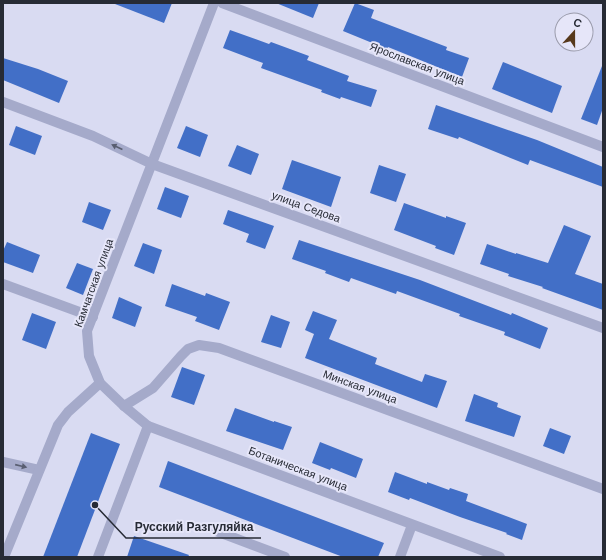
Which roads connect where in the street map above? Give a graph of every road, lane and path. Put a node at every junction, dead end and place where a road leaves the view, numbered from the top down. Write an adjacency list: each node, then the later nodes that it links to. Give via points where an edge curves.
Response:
1 (214, 3): 5 (street, Камчатская улица)
2 (222, 3): 4 (street, Ярославская улица)
3 (3, 102): 5 (street, улица Седова, one-way to 3, via 93,136)
4 (603, 148)
5 (152, 164): 7 (street, Камчатская улица); 8 (street, улица Седова)
6 (3, 284): 7 (street)
7 (93, 317): 9 (street, Камчатская улица, via 87,331 89,356)
8 (603, 328)
9 (100, 383): 10 (street, Ботаническая улица); 13 (street, via 68,412 58,425)
10 (124, 406): 11 (street, Ботаническая улица); 14 (street, Минская улица, via 153,388 188,349 199,345 219,348)
11 (148, 426): 15 (street, Ботаническая улица); 18 (street)
12 (3, 462): 13 (street, one-way to 13)
13 (39, 470): 17 (street)
14 (603, 489)
15 (412, 525): 20 (street); 21 (street, Ботаническая улица)
16 (216, 531): 19 (street)
17 (4, 557)
18 (98, 557)
19 (285, 557)
20 (400, 557)
21 (500, 557)

